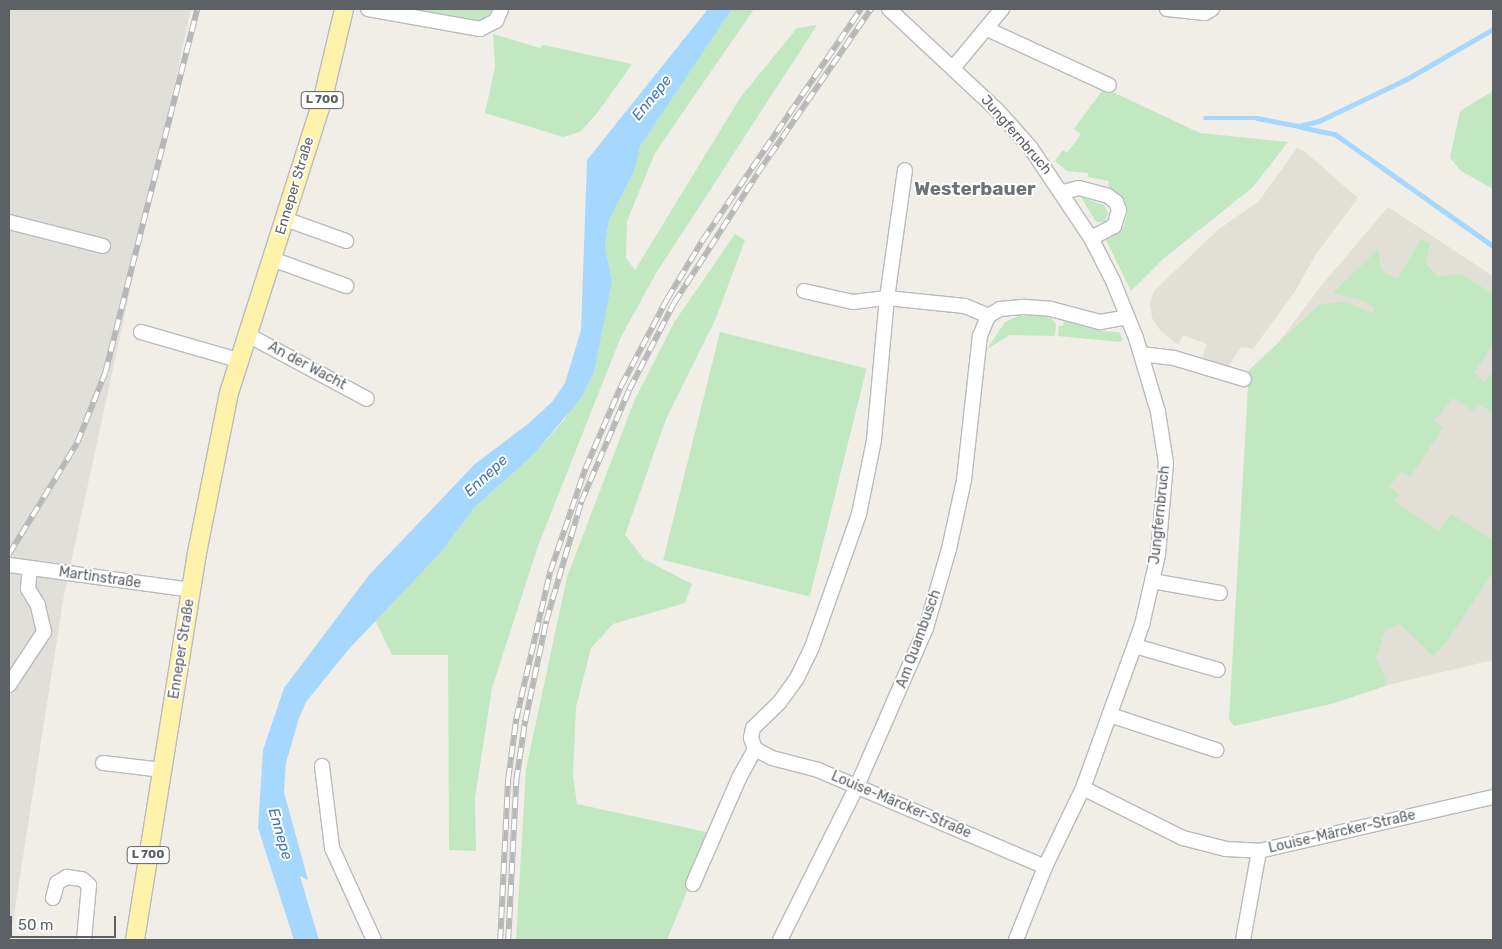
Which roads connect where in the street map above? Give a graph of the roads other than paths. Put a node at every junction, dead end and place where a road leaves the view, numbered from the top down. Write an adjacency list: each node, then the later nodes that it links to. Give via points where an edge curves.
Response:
1 (344, 9): 13 (main road, Enneper Straße / L 700, via 327,83)
2 (368, 9): 3 (street, via 480,29 496,21)
3 (500, 9)
4 (889, 9): 9 (street, Jungfernbruch)
5 (1002, 9): 8 (street)
6 (1167, 9): 7 (street, via 1205,13)
7 (1212, 9)
8 (987, 29): 9 (street); 10 (street)
9 (953, 68): 12 (street, Jungfernbruch, via 1007,122)
10 (1109, 85)
11 (905, 170): 21 (street)
12 (1063, 192): 15 (street, Jungfernbruch); 15 (street, via 1079,188 1108,196 1116,202 1119,210 1114,226)
13 (285, 219): 16 (street); 18 (main road, Enneper Straße / L 700)
14 (9, 222): 17 (street)
15 (1091, 238): 23 (street, Jungfernbruch)
16 (346, 241)
17 (103, 246)
18 (272, 259): 19 (street); 25 (main road, Enneper Straße / L 700)
19 (346, 286)
20 (804, 291): 21 (street, via 853,302)
21 (887, 298): 22 (street, via 965,306); 39 (street, via 874,440 859,514 812,647 797,678 779,703 753,728 750,738)
22 (988, 316): 23 (street, via 1000,309 1025,307 1051,309 1100,322); 44 (street, Am Quambusch, via 980,336 964,480 949,549 926,628)
23 (1128, 317): 26 (street, Jungfernbruch)
24 (141, 332): 27 (street)
25 (246, 334): 27 (main road, Enneper Straße / L 700); 29 (street, An der Wacht)
26 (1141, 354): 28 (street, via 1174,358); 32 (street, Jungfernbruch, via 1158,412 1166,463 1158,555)
27 (238, 360): 33 (main road, Enneper Straße / L 700, via 210,477)
28 (1244, 378)
29 (367, 399)
30 (9, 566): 31 (street, Martinstraße)
31 (30, 568): 33 (street, Martinstraße); 37 (street, via 28,589 38,605 44,632)
32 (1152, 581): 34 (street); 35 (street, Jungfernbruch)
33 (191, 590): 43 (main road, Enneper Straße / L 700)
34 (1220, 593)
35 (1135, 646): 36 (street); 38 (street, Jungfernbruch)
36 (1218, 670)
37 (9, 685)
38 (1110, 715): 40 (street); 45 (street, Jungfernbruch)
39 (755, 749): 44 (street, Louise-Märcker-Straße); 49 (street)
40 (1216, 750)
41 (103, 763): 43 (street)
42 (322, 766): 53 (street, via 332,848)
43 (162, 770): 52 (main road, Enneper Straße / L 700)
44 (857, 786): 48 (street, Louise-Märcker-Straße); 54 (street, Am Quambusch)
45 (1083, 788): 47 (street, Louise-Märcker-Straße, via 1183,838 1226,849); 48 (street, Jungfernbruch)
46 (1493, 797): 47 (street, Louise-Märcker-Straße)
47 (1259, 851): 56 (street)
48 (1045, 867): 55 (street, Jungfernbruch)
49 (693, 884)
50 (53, 898): 51 (street, via 53,890 63,878 82,879 89,885)
51 (84, 940)
52 (135, 940)
53 (374, 940)
54 (780, 940)
55 (1016, 940)
56 (1243, 940)

